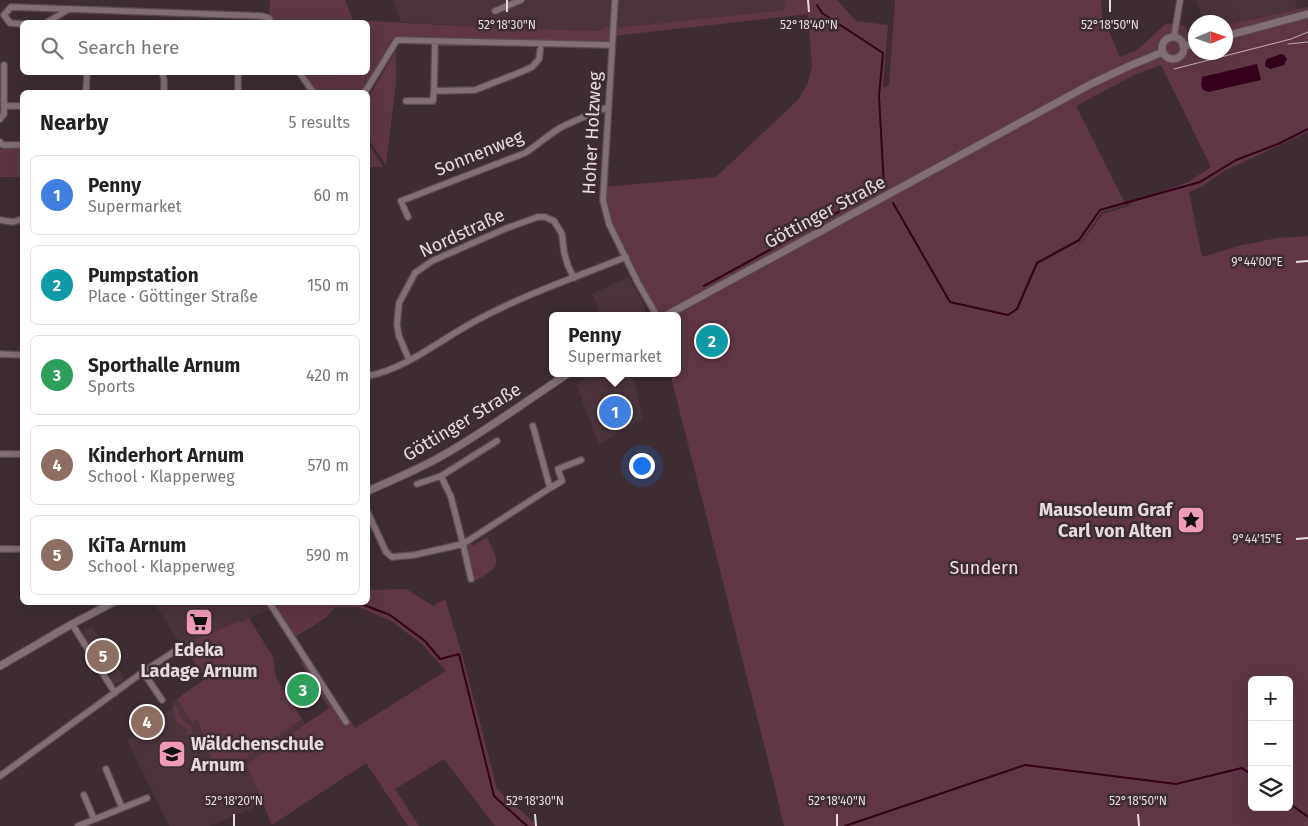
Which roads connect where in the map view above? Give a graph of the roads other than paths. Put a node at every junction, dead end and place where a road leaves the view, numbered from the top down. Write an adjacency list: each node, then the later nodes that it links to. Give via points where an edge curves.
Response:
1 (521, 0): 5 (street)
2 (615, 0): 14 (street, Hoher Holzweg)
3 (1180, 0): 11 (street)
4 (67, 10): 7 (street); 8 (street, via 261,16); 9 (street, via 11,7 4,15 10,23)
5 (495, 11)
6 (1308, 14): 10 (street)
7 (51, 20)
8 (270, 20)
9 (20, 24)
10 (1233, 34)
11 (1174, 38): 16 (street); 17 (street, via 1165,40)
12 (435, 42): 13 (street); 27 (street, via 398,40); 28 (street)
13 (541, 44): 14 (street); 28 (street, via 539,59 521,72 475,90)
14 (612, 45): 32 (street, Hoher Holzweg)
15 (1188, 45): 16 (street)
16 (1183, 46): 17 (street, via 1178,58 1170,59)
17 (1163, 52): 42 (street, Göttinger Straße, via 1091,84)
18 (4, 65): 30 (street)
19 (87, 75): 23 (street)
20 (163, 75): 24 (street)
21 (238, 75): 25 (street)
22 (301, 75): 26 (street)
23 (86, 90)
24 (164, 90)
25 (238, 90)
26 (312, 90)
27 (366, 90)
28 (434, 91): 29 (street, via 433,101)
29 (406, 101)
30 (3, 102): 31 (street); 33 (street, via 4,114)
31 (20, 106)
32 (608, 107): 36 (street, Sonnenweg, via 562,127 525,153 402,201); 39 (street, Hoher Holzweg, via 603,200 609,224)
33 (0, 119)
34 (0, 142): 35 (street, via 3,145)
35 (20, 145)
36 (408, 217)
37 (0, 220): 38 (street)
38 (20, 220)
39 (626, 257): 40 (street); 41 (street, Hoher Holzweg)
40 (574, 278): 45 (street, via 478,319); 45 (street, Nordstraße, via 564,252 562,234 554,221 538,217 432,261 415,273 399,303 397,325)
41 (655, 312)
42 (672, 312)
43 (0, 354): 44 (street)
44 (20, 355)
45 (409, 360): 46 (street)
46 (370, 376)
47 (563, 377): 58 (street, Göttinger Straße, via 442,456)
48 (533, 426): 54 (street)
49 (497, 441): 55 (street)
50 (0, 454): 51 (street)
51 (20, 454)
52 (581, 460): 53 (street)
53 (558, 469): 54 (street); 57 (street, via 562,481)
54 (546, 473): 57 (street)
55 (442, 476): 56 (street); 60 (street)
56 (418, 484)
57 (550, 488): 60 (street)
58 (370, 490)
59 (370, 517): 60 (street, via 386,552 392,557)
60 (463, 544): 63 (street)
61 (0, 549): 62 (street)
62 (20, 549)
63 (471, 580)
64 (108, 605): 66 (street)
65 (271, 605): 72 (street)
66 (72, 624): 68 (street); 70 (street)
67 (181, 647): 69 (street)
68 (0, 666)
69 (143, 672): 70 (street); 71 (street)
70 (115, 693): 74 (street)
71 (162, 700)
72 (346, 722)
73 (106, 769): 77 (street)
74 (0, 776)
75 (84, 795): 78 (street)
76 (147, 798): 77 (street)
77 (122, 808): 78 (street)
78 (94, 819): 79 (street)
79 (78, 826)

